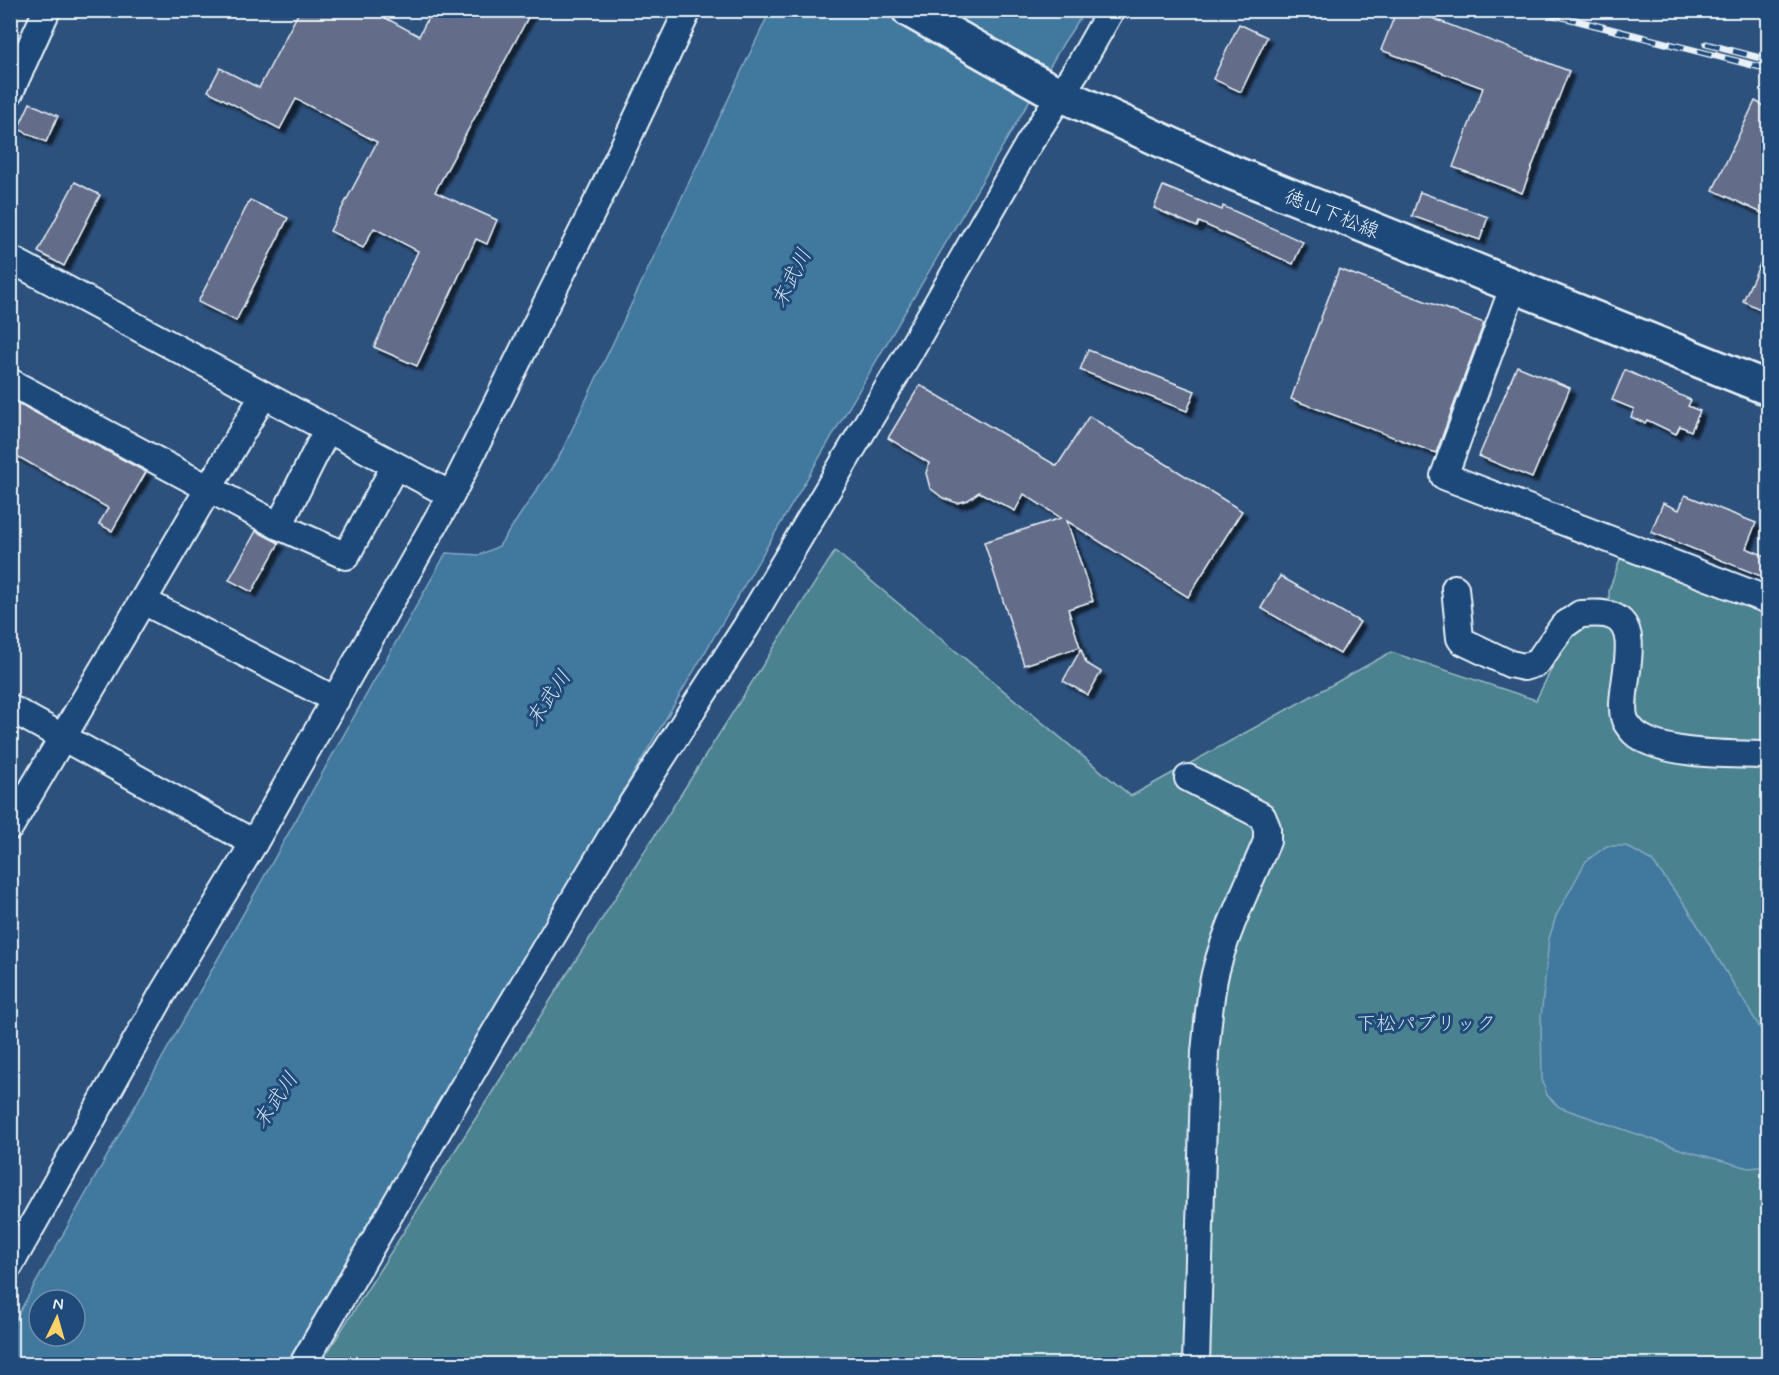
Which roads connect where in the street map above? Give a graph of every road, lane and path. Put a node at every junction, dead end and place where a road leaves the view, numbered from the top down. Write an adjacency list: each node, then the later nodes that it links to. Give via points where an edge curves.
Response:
1 (47, 10): 6 (street)
2 (688, 10): 15 (street)
3 (909, 10): 5 (main road, 徳山下松線)
4 (1111, 10): 5 (street)
5 (1051, 90): 8 (main road, 徳山下松線, via 1231,172); 28 (street, via 1028,145 907,356 746,627 613,834)
6 (10, 92)
7 (10, 259): 11 (street)
8 (1514, 285): 10 (main road, 徳山下松線); 18 (street, via 1444,476)
9 (10, 382): 14 (street)
10 (1768, 388)
11 (263, 396): 12 (street); 14 (street)
12 (327, 430): 13 (street); 16 (street)
13 (395, 466): 15 (street); 16 (street, via 346,556)
14 (210, 488): 16 (street); 19 (street)
15 (451, 495): 20 (street)
16 (279, 526)
17 (1455, 588): 23 (street, via 1462,641 1524,667 1536,663 1563,626 1580,614 1613,616 1622,623 1628,638 1625,720 1635,733 1672,748)
18 (1768, 600)
19 (143, 601): 20 (street); 22 (street)
20 (336, 700): 26 (street)
21 (10, 708): 22 (street)
22 (63, 737): 25 (street); 26 (street)
23 (1768, 755)
24 (1188, 778): 29 (street, via 1262,816 1268,828 1267,841 1215,974 1210,1006)
25 (10, 827)
26 (254, 843): 27 (street)
27 (10, 1265)
28 (303, 1365)
29 (1196, 1365)

